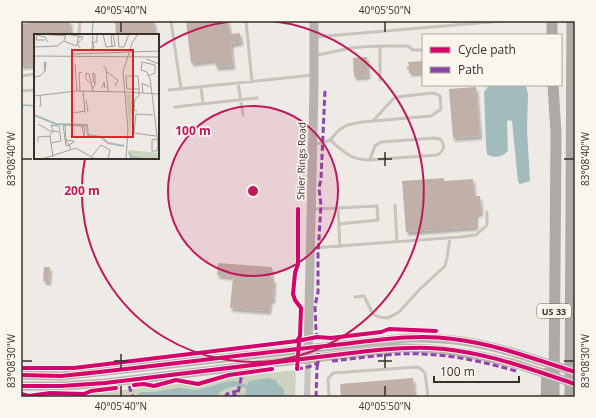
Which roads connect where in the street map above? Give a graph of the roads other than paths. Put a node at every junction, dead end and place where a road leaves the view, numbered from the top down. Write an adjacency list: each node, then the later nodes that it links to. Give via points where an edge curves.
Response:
1 (80, 21): 8 (lane)
2 (171, 21): 22 (lane)
3 (246, 21): 18 (lane)
4 (314, 21): 10 (main road, Shier Rings Road)
5 (552, 21): 9 (highway)
6 (572, 21): 57 (highway, US 33)
7 (502, 22): 10 (lane)
8 (79, 34)
9 (552, 34)
10 (315, 36): 13 (main road, Shier Rings Road)
11 (380, 46): 12 (lane, via 408,46 413,50); 13 (lane); 17 (lane)
12 (422, 50)
13 (314, 55): 15 (main road, Shier Rings Road)
14 (34, 74): 16 (lane)
15 (314, 75): 18 (lane); 33 (main road, Shier Rings Road)
16 (21, 76)
17 (380, 80)
18 (252, 82): 19 (lane)
19 (238, 83): 21 (lane); 27 (lane)
20 (554, 86): 40 (highway, US 33)
21 (201, 87): 22 (lane); 28 (lane)
22 (181, 89): 24 (lane)
23 (34, 90): 25 (lane)
24 (169, 90)
25 (21, 91)
26 (257, 98): 27 (lane)
27 (240, 99): 28 (lane); 30 (lane)
28 (203, 103): 29 (lane)
29 (175, 107)
30 (243, 115)
31 (373, 121): 31 (lane, via 431,116 441,109 440,96 432,93 397,97); 32 (lane, via 347,125)
32 (330, 140): 33 (lane, via 323,144); 34 (lane, via 350,156)
33 (312, 144): 37 (main road, Shier Rings Road)
34 (370, 159): 34 (lane, via 437,155 442,153 444,145 440,139 435,138 381,142 375,146)
35 (395, 205): 42 (lane)
36 (338, 208): 37 (lane); 39 (lane); 39 (lane, via 377,206 378,220)
37 (312, 209): 44 (main road, Shier Rings Road)
38 (487, 212): 41 (lane, via 487,225 476,235)
39 (339, 224): 43 (lane)
40 (554, 224): 55 (highway, via 549,248); 56 (highway, US 33)
41 (450, 238): 42 (lane); 45 (lane, via 445,266 399,312 387,318 379,318 373,314 364,296)
42 (397, 242): 43 (lane)
43 (340, 247): 44 (lane)
44 (311, 248): 46 (main road, Shier Rings Road)
45 (355, 297)
46 (308, 348): 47 (main road, Shier Rings Road); 48 (main road, bridge, via 430,337 490,346); 49 (main road, via 61,376)
47 (308, 359): 50 (main road, bridge, via 388,349 429,348 490,357); 51 (main road, via 106,383); 52 (street, Shier Rings Road)
48 (575, 372)
49 (21, 375)
50 (575, 384)
51 (21, 386)
52 (307, 397)
53 (329, 397): 54 (lane, via 328,379 333,374 416,367 425,373)
54 (428, 397)
55 (546, 397)
56 (554, 397)
57 (570, 397)

